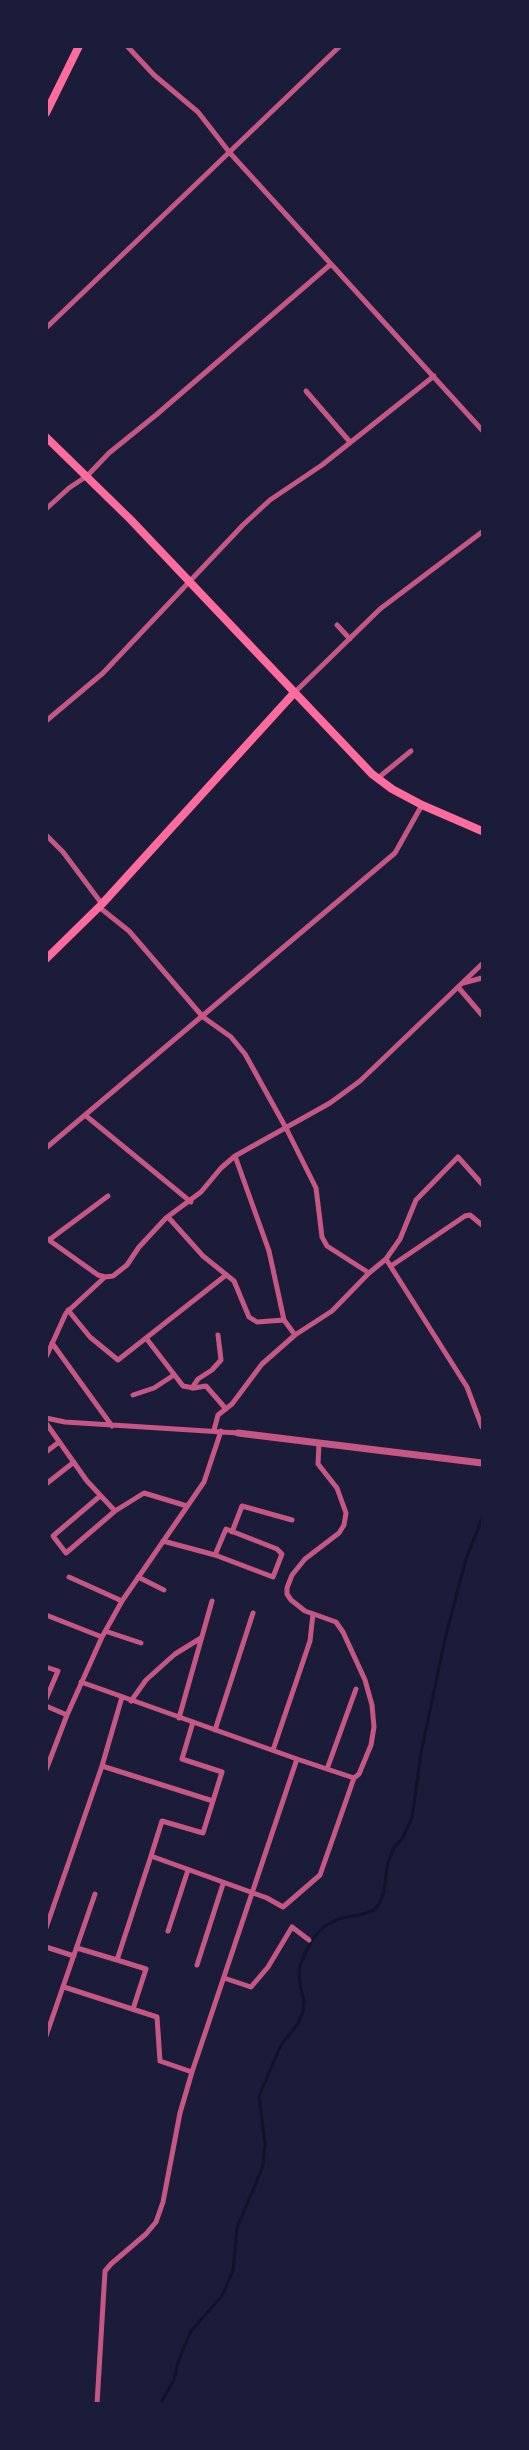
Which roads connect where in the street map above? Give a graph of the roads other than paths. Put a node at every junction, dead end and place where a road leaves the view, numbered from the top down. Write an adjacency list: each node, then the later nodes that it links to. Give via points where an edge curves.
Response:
1 (79, 46): 4 (main road)
2 (127, 46): 5 (street, via 198,112)
3 (340, 46): 5 (street)
4 (46, 113)
5 (230, 153): 6 (street); 7 (street)
6 (331, 264): 8 (street); 13 (street, via 108,453)
7 (46, 328)
8 (434, 376): 10 (street); 12 (street)
9 (306, 391): 12 (street)
10 (483, 430)
11 (46, 437): 13 (main road)
12 (350, 442): 16 (street, via 270,500)
13 (87, 476): 14 (street); 16 (main road)
14 (46, 509)
15 (483, 532): 18 (street, via 381,609)
16 (191, 582): 19 (main road); 20 (street, via 103,673)
17 (337, 626): 18 (street)
18 (350, 639): 19 (street)
19 (294, 693): 22 (main road); 26 (main road)
20 (46, 721)
21 (411, 751): 22 (street)
22 (378, 778): 23 (main road)
23 (422, 805): 24 (main road); 32 (street, via 395,853)
24 (483, 831)
25 (46, 835): 26 (street, via 63,852)
26 (100, 905): 27 (main road); 32 (street, via 129,931)
27 (46, 959)
28 (483, 964): 30 (street)
29 (483, 978): 30 (street)
30 (460, 985): 31 (street); 34 (street, via 360,1081)
31 (483, 1015)
32 (202, 1017): 33 (street); 34 (street, via 231,1037 245,1054)
33 (85, 1115): 35 (street); 39 (street)
34 (286, 1128): 36 (street); 45 (street, via 316,1188 322,1236 327,1246)
35 (46, 1148)
36 (236, 1156): 39 (street); 49 (street, via 269,1251)
37 (483, 1184): 43 (street, via 458,1157 416,1200 400,1239)
38 (108, 1196): 42 (street)
39 (190, 1202): 40 (street)
40 (168, 1217): 46 (street); 47 (street, via 127,1265)
41 (483, 1225): 44 (street, via 470,1215 465,1216)
42 (48, 1239): 47 (street)
43 (386, 1259): 44 (street); 45 (street)
44 (391, 1266): 62 (street, via 466,1387)
45 (369, 1273): 51 (street, via 332,1311)
46 (226, 1275): 49 (street, via 237,1287 249,1317 257,1322); 52 (street)
47 (105, 1277): 48 (street)
48 (68, 1310): 52 (street, via 90,1337 118,1360); 53 (street)
49 (284, 1320): 51 (street)
50 (218, 1335): 56 (street, via 221,1360)
51 (295, 1335): 58 (street, via 262,1364)
52 (146, 1338): 55 (street)
53 (52, 1343): 54 (street); 61 (street)
54 (46, 1357)
55 (174, 1375): 56 (street, via 183,1386); 57 (street)
56 (192, 1388): 58 (street, via 206,1386)
57 (133, 1395)
58 (226, 1409): 63 (street, via 218,1415)
59 (46, 1418): 61 (street)
60 (47, 1423): 65 (street)
61 (112, 1426): 63 (street)
62 (483, 1427)
63 (217, 1431): 64 (street); 72 (street, via 204,1482)
64 (238, 1433): 66 (street)
65 (59, 1442): 67 (street); 68 (street)
66 (319, 1443): 69 (street); 84 (street, via 318,1464 336,1488 346,1513 339,1533 305,1558 287,1588 291,1600)
67 (46, 1452)
68 (74, 1462): 70 (street); 71 (street)
69 (483, 1463)
70 (46, 1484)
71 (100, 1496): 73 (street); 73 (street, via 52,1536 66,1553)
72 (187, 1506): 73 (street, via 144,1493); 76 (street)
73 (115, 1511)
74 (292, 1520): 75 (street, via 242,1506)
75 (232, 1532): 77 (street, via 226,1529); 77 (street, via 280,1551 282,1557 273,1576)
76 (163, 1541): 77 (street); 79 (street)
77 (215, 1555)
78 (69, 1577): 81 (street)
79 (138, 1577): 80 (street); 81 (street)
80 (164, 1590)
81 (122, 1601): 86 (street)
82 (212, 1601): 87 (street)
83 (253, 1613): 99 (street)
84 (313, 1614): 100 (street, via 310,1641); 105 (street, via 331,1618 343,1632 372,1705 371,1745)
85 (46, 1615): 86 (street)
86 (104, 1634): 88 (street); 90 (street)
87 (201, 1638): 94 (street, via 175,1654 146,1680); 97 (street)
88 (141, 1643)
89 (46, 1667): 93 (street, via 58,1671)
90 (81, 1682): 92 (street); 96 (street)
91 (356, 1689): 103 (street)
92 (122, 1697): 94 (street); 102 (street)
93 (46, 1699)
94 (131, 1701): 97 (street)
95 (46, 1706): 96 (street)
96 (67, 1715): 104 (street)
97 (179, 1718): 98 (street)
98 (193, 1722): 99 (street); 106 (street, via 182,1759 222,1773)
99 (215, 1730): 100 (street)
100 (273, 1750): 101 (street)
101 (297, 1759): 103 (street); 110 (street)
102 (102, 1766): 106 (street); 112 (street)
103 (327, 1769): 105 (street)
104 (46, 1770)
105 (354, 1778): 110 (street, via 320,1875 283,1907)
106 (213, 1802): 107 (street, via 203,1833 162,1821)
107 (152, 1856): 108 (street); 118 (street)
108 (188, 1870): 109 (street); 113 (street)
109 (223, 1884): 110 (street); 119 (street)
110 (253, 1893): 120 (street)
111 (95, 1894): 116 (street)
112 (46, 1928)
113 (168, 1930)
114 (309, 1940): 120 (street, via 292,1927 251,1987)
115 (46, 1947): 117 (street)
116 (77, 1948): 117 (street); 118 (street)
117 (74, 1956): 121 (street)
118 (117, 1960): 122 (street, via 146,1969)
119 (197, 1965)
120 (224, 1978): 124 (street)
121 (64, 1987): 122 (street); 123 (street)
122 (133, 2009): 124 (street, via 157,2017 160,2061)
123 (46, 2036)
124 (192, 2072): 125 (street, via 156,2222 105,2271)
125 (97, 2403)

